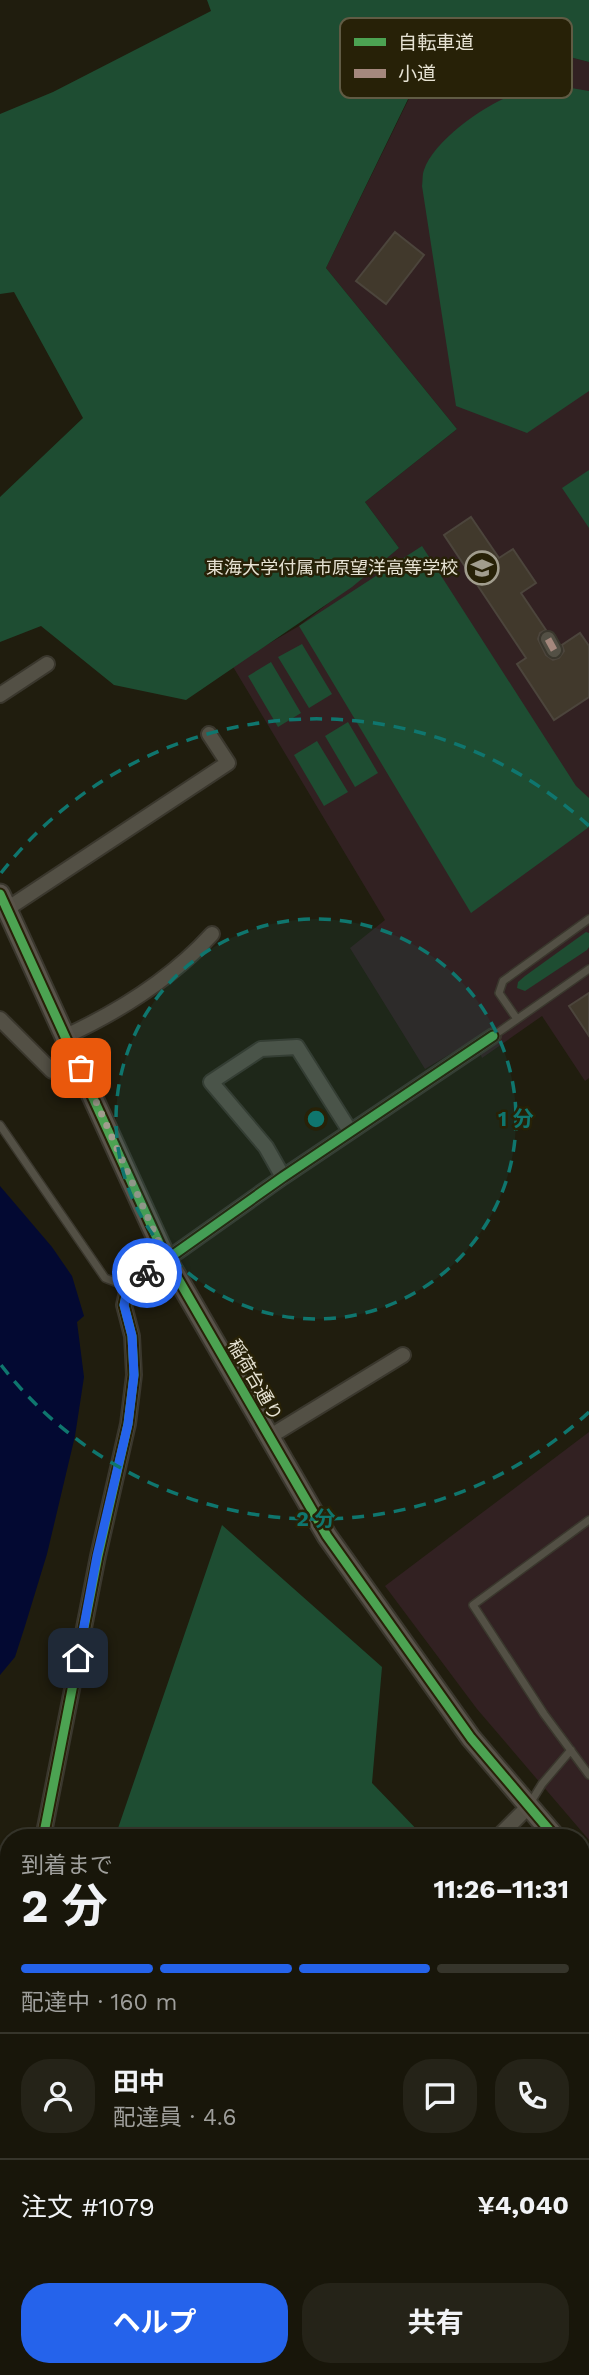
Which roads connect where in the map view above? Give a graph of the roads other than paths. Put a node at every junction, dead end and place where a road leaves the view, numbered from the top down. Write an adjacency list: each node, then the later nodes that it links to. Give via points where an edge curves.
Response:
1 (47, 664): 2 (street)
2 (0, 695)
3 (209, 734): 4 (street, via 228,763)
4 (4, 901): 10 (street, 稲荷台通り)
5 (589, 919): 9 (lane, via 503,981 499,993)
6 (212, 934): 10 (street, via 140,996)
7 (589, 969): 9 (lane)
8 (0, 1019): 12 (street, via 52,1071)
9 (517, 1020): 11 (lane)
10 (66, 1036): 12 (street, 稲荷台通り)
11 (493, 1036): 14 (street)
12 (81, 1068): 16 (street, 稲荷台通り)
13 (0, 1125): 17 (lane, via 105,1278)
14 (350, 1130): 15 (street); 15 (street, via 297,1047 261,1049 211,1082 266,1147)
15 (283, 1177): 16 (street)
16 (166, 1258): 17 (street); 19 (street, 稲荷台通り)
17 (128, 1287): 24 (street, via 124,1305 132,1336 134,1375 128,1424 97,1556)
18 (403, 1355): 19 (street)
19 (269, 1437): 23 (street, 稲荷台通り, via 327,1536 471,1738)
20 (589, 1520): 21 (lane, via 473,1605)
21 (570, 1750): 22 (lane); 23 (lane)
22 (589, 1775)
23 (528, 1807): 25 (street); 26 (street, 稲荷台通り)
24 (45, 1829)
25 (506, 1829)
26 (548, 1829)

